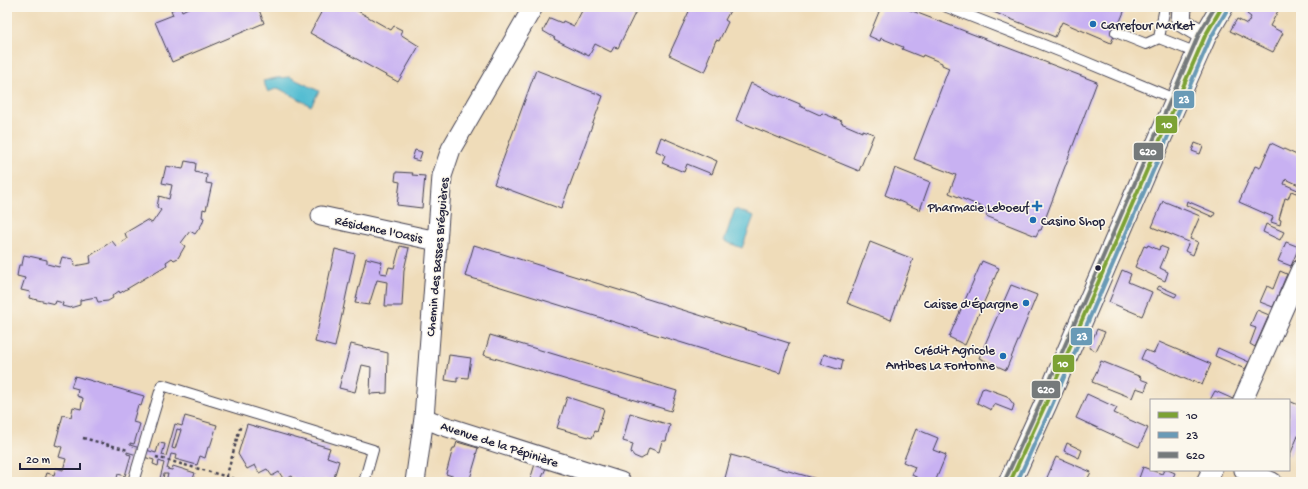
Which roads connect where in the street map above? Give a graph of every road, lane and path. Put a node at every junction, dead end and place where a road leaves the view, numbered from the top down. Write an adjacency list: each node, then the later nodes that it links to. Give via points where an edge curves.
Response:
1 (533, 7): 11 (street, Chemin des Basses Bréguières, via 451,148 442,176)
2 (946, 7): 9 (lane)
3 (1164, 7): 7 (lane)
4 (1182, 7): 8 (street, via 1181,22)
5 (1222, 7): 8 (main road)
6 (1116, 32): 7 (lane, via 1146,44)
7 (1159, 38): 8 (lane)
8 (1201, 45): 9 (main road)
9 (1177, 100): 28 (main road)
10 (320, 216): 11 (street, Résidence l'Oasis)
11 (437, 241): 15 (street, Chemin des Basses Bréguières)
12 (1301, 269): 13 (street)
13 (1243, 399)
14 (245, 410): 21 (path); 22 (lane, via 162,385); 25 (lane, via 373,450)
15 (424, 418): 26 (street, Chemin des Basses Bréguières); 27 (street, Avenue de la Pépinière)
16 (83, 438): 17 (path)
17 (128, 450)
18 (151, 456): 21 (path)
19 (1212, 471): 29 (street)
20 (1246, 471): 30 (street)
21 (227, 477): 23 (path); 24 (path)
22 (133, 482)
23 (225, 482)
24 (246, 482)
25 (364, 482)
26 (415, 482)
27 (621, 482)
28 (1010, 482)
29 (1206, 482)
30 (1272, 482)

